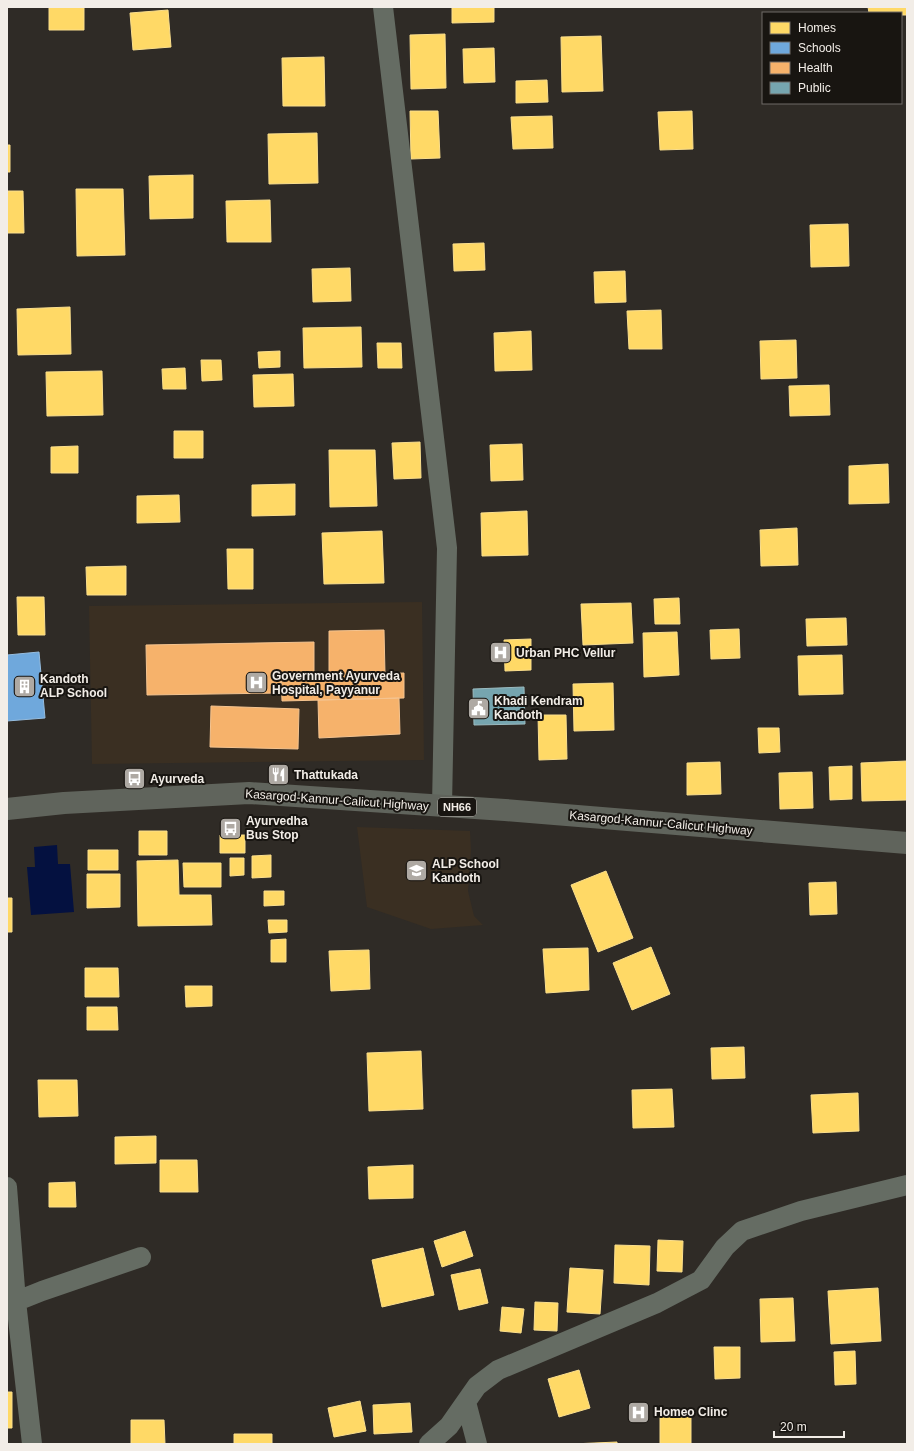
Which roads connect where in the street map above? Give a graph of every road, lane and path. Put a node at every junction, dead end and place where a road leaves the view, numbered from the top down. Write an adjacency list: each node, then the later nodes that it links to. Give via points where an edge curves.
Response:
1 (383, 7): 2 (street, via 447,548)
2 (442, 806): 3 (highway, Kasargod-Kannur-Calicut Highway / NH66, via 249,793 64,803); 4 (highway, Kasargod-Kannur-Calicut Highway / NH66)
3 (7, 809)
4 (907, 843)
5 (907, 1185): 9 (street, via 801,1211 742,1231 725,1247 701,1280 657,1303 498,1370 477,1386)
6 (7, 1187): 8 (street)
7 (141, 1257): 8 (street)
8 (12, 1303): 10 (street)
9 (466, 1402): 11 (street, via 449,1426); 12 (street)
10 (32, 1444)
11 (429, 1444)
12 (477, 1444)

